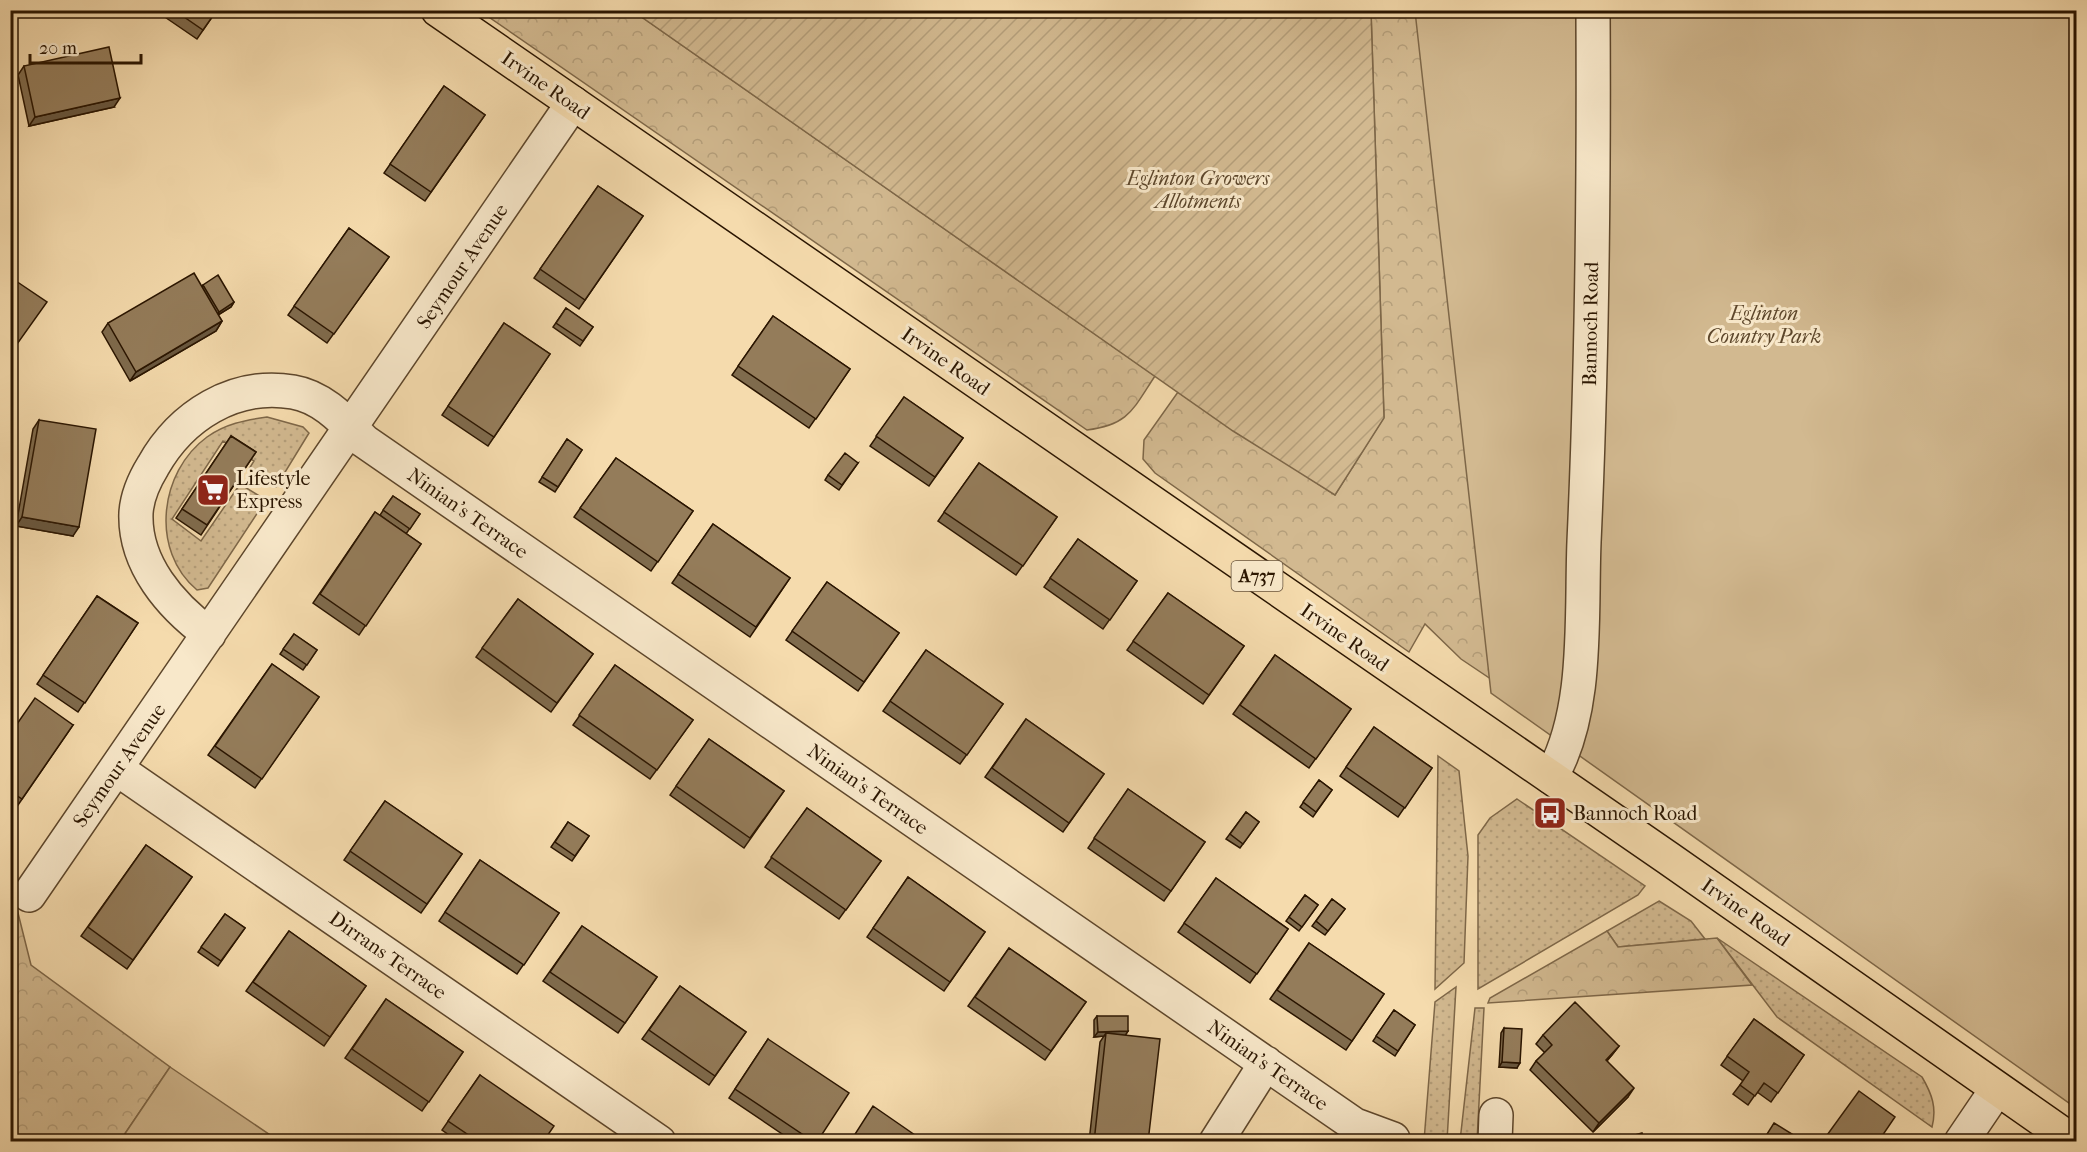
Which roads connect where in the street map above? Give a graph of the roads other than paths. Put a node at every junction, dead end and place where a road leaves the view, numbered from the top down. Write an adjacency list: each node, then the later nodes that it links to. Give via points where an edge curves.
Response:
1 (438, 10): 3 (main road, Irvine Road / A737)
2 (1593, 10): 7 (street, Bannoch Road, via 1589,438 1578,669 1572,727)
3 (573, 104): 4 (street, Seymour Avenue); 7 (main road, Irvine Road / A737)
4 (351, 428): 5 (street, Seymour Avenue); 5 (street, via 315,400 295,392 264,391 235,396 210,407 184,424 162,450 144,480 136,513 141,542 158,586 179,610); 9 (street, Ninian's Terrace, via 364,441)
5 (209, 634): 6 (street, Seymour Avenue)
6 (117, 769): 8 (street, Seymour Avenue); 12 (street, Dirrans Terrace)
7 (1551, 777): 10 (main road, Irvine Road / A737)
8 (29, 895)
9 (1266, 1064): 11 (street, Ninian's Terrace, via 1355,1125); 13 (street)
10 (1997, 1089): 14 (street); 15 (main road, Irvine Road / A737)
11 (1393, 1139)
12 (659, 1142)
13 (1216, 1142)
14 (1961, 1142)
15 (2074, 1142)

